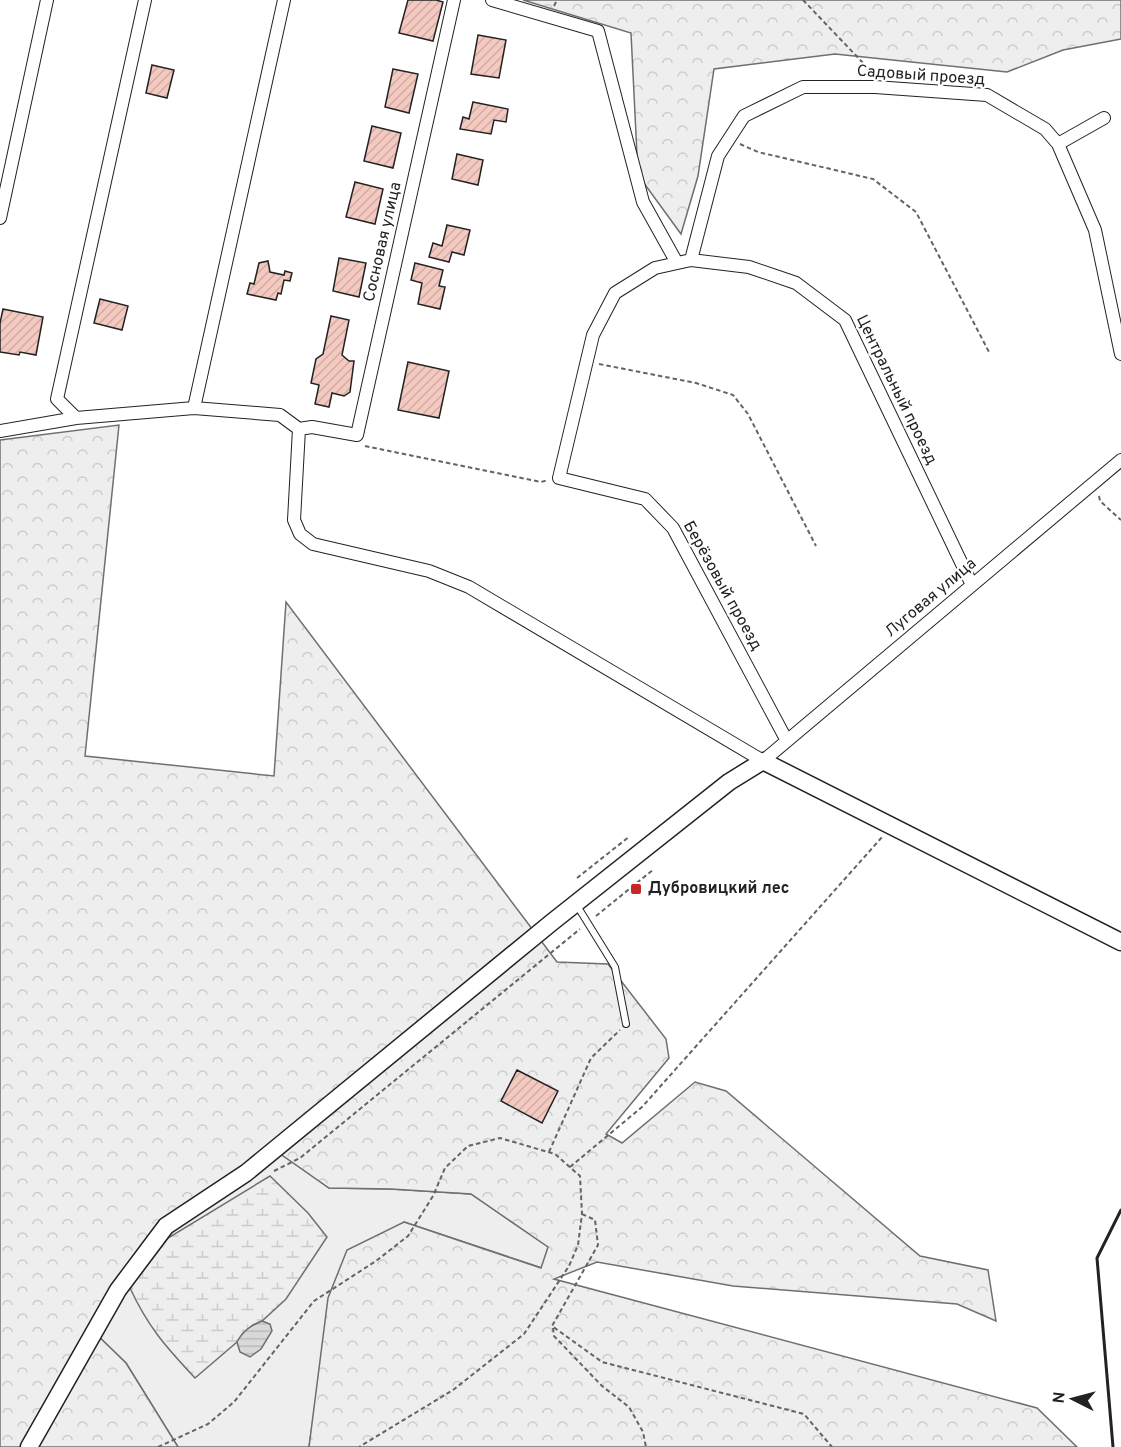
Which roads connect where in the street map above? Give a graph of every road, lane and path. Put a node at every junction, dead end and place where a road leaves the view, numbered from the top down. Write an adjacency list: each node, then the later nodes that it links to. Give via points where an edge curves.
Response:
1 (47, 0): 11 (street)
2 (145, 0): 18 (street, via 57,399)
3 (284, 0): 17 (street)
4 (454, 0): 21 (street, Сосновая улица)
5 (492, 0): 13 (street, via 598,31 643,202)
6 (803, 0): 7 (path, via 865,65)
7 (875, 87): 9 (street, Садовый проезд, via 803,87 744,116); 10 (street, Садовый проезд, via 987,95 1045,129)
8 (1104, 118): 10 (street)
9 (729, 139): 12 (street, Садовый проезд, via 718,156); 14 (path, via 758,152 873,179 916,212)
10 (1058, 144): 15 (street, Садовый проезд, via 1095,230)
11 (0, 218)
12 (692, 260): 13 (street, Центральный проезд); 27 (street, Центральный проезд, via 749,267 796,283 846,320)
13 (677, 263): 16 (street, Центральный проезд, via 655,268 615,293 593,335)
14 (989, 352)
15 (1121, 354)
16 (587, 362): 23 (street, Центральный проезд); 26 (path, via 696,383 733,395 748,414)
17 (194, 408): 18 (street); 19 (street, via 280,415)
18 (76, 418): 20 (street)
19 (299, 429): 21 (street, via 312,427); 29 (street, via 294,520 300,534 314,544 429,571 469,587)
20 (0, 431)
21 (357, 435): 23 (path, via 363,445 541,482)
22 (1121, 460): 24 (street, Луговая улица)
23 (559, 478): 28 (street, Берёзовый проезд, via 645,499 673,528)
24 (1092, 484): 25 (path, via 1098,488 1100,501); 27 (street, Луговая улица)
25 (1121, 520)
26 (816, 546)
27 (972, 585): 28 (street, Луговая улица)
28 (787, 741): 29 (street, Луговая улица)
29 (763, 761): 30 (street); 34 (street, via 729,782)
30 (892, 825): 36 (street); 39 (path, via 642,1107)
31 (630, 836): 33 (path)
32 (654, 869): 35 (path)
33 (577, 878)
34 (576, 904): 35 (lane); 43 (street, via 246,1173 166,1226 118,1290)
35 (588, 923): 37 (lane, via 615,968); 40 (path, via 300,1158)
36 (1121, 942)
37 (626, 1024): 38 (path, via 591,1058)
38 (549, 1152): 39 (path); 44 (path, via 500,1138 468,1146 445,1168 408,1236 314,1300 241,1393 208,1424)
39 (570, 1167): 41 (path, via 580,1176)
40 (273, 1172)
41 (582, 1214): 42 (path, via 595,1220 598,1245); 45 (path, via 578,1245 569,1266 524,1334 453,1390)
42 (552, 1326): 46 (path, via 554,1336 602,1386 629,1407 643,1432); 47 (path, via 602,1362 804,1414)
43 (29, 1447)
44 (158, 1447)
45 (359, 1447)
46 (646, 1447)
47 (832, 1447)

